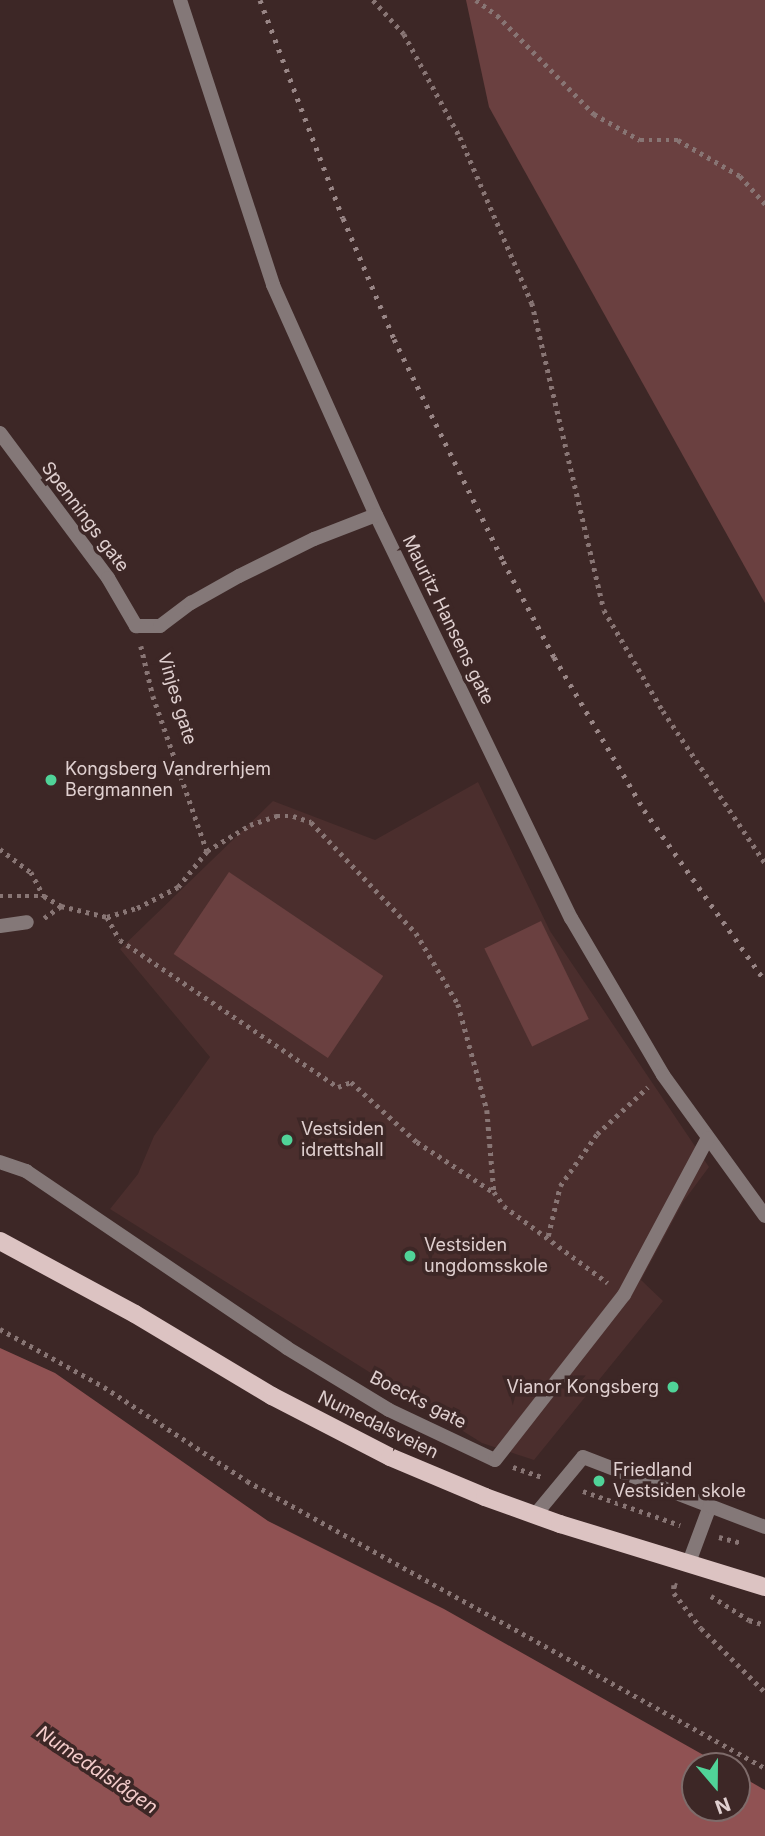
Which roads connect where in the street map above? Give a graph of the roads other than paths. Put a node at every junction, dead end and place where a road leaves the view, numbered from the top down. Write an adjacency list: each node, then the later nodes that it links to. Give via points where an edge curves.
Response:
1 (180, 0): 3 (street, Mauritz Hansens gate, via 273,285)
2 (0, 433): 3 (street, Spennings gate, via 108,578 136,626 160,626 239,576 314,539)
3 (376, 516): 6 (street, Mauritz Hansens gate, via 571,918 663,1075)
4 (27, 922): 5 (street)
5 (0, 926)
6 (708, 1138): 7 (street, Boecks gate, via 624,1295 495,1460 377,1403 287,1348 26,1171); 8 (street, Mauritz Hansens gate)
7 (0, 1162)
8 (765, 1216)
9 (0, 1241): 11 (main road, Numedalsveien, via 330,1427 390,1457)
10 (710, 1506): 11 (street, via 583,1457); 12 (street); 13 (street)
11 (535, 1515): 13 (main road, Numedalsveien)
12 (765, 1527)
13 (688, 1565): 14 (main road, Numedalsveien)
14 (765, 1587)

